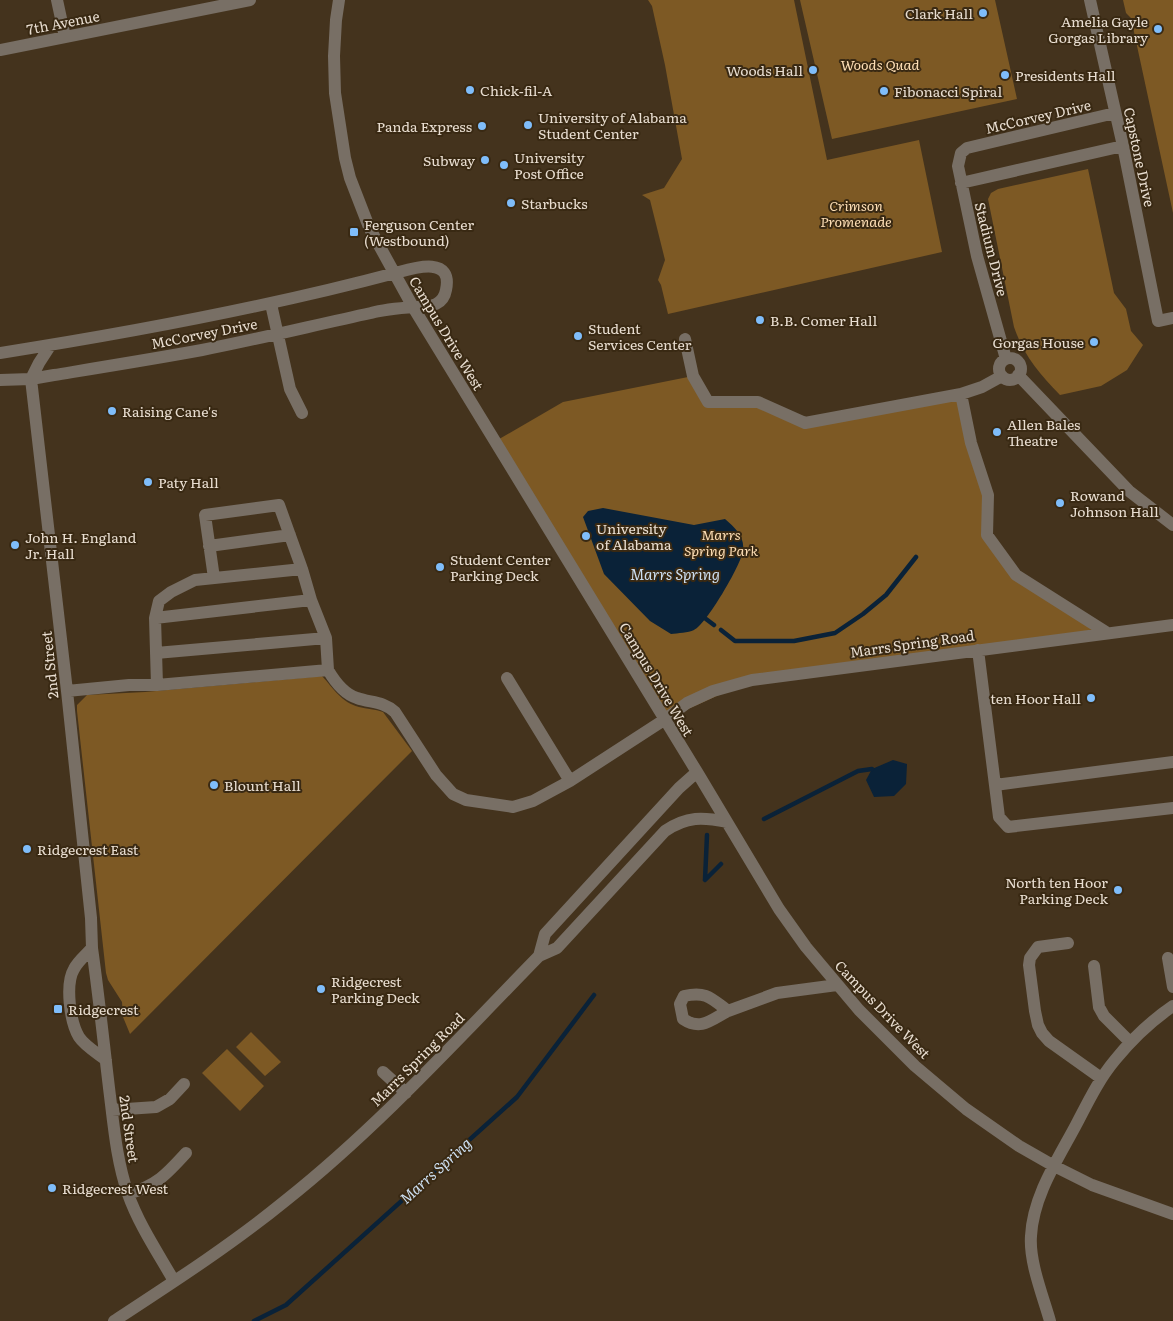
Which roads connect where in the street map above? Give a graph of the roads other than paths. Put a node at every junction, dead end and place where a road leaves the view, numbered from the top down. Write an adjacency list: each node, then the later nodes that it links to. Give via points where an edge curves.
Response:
1 (57, 0): 5 (street)
2 (250, 0): 5 (street, 7th Avenue)
3 (339, 0): 11 (street, Campus Drive West, via 335,92 345,158 360,206)
4 (1090, 0): 7 (street, Capstone Drive)
5 (65, 37): 6 (street, 7th Avenue)
6 (0, 50)
7 (1115, 113): 8 (street, Capstone Drive); 9 (street, McCorvey Drive)
8 (1123, 146): 10 (street); 14 (street, Capstone Drive, via 1158,321)
9 (967, 148): 10 (street, Stadium Drive, via 961,153 958,166)
10 (961, 184): 19 (street, Stadium Drive, via 976,256)
11 (393, 273): 12 (street, McCorvey Drive); 13 (street, Campus Drive West); 13 (street, McCorvey Drive, via 427,265 440,268 444,274 447,289 442,300 435,305)
12 (271, 304): 15 (street); 17 (street, McCorvey Drive)
13 (413, 307): 15 (street, McCorvey Drive, via 372,312); 42 (street, Campus Drive West)
14 (1173, 318)
15 (276, 333): 22 (street, McCorvey Drive, via 203,350); 25 (street, via 290,389)
16 (685, 339): 24 (street, via 693,376 708,402 758,402 805,423)
17 (50, 346): 18 (street, McCorvey Drive); 22 (street)
18 (0, 353)
19 (1006, 359): 20 (street, via 1018,362 1021,368); 21 (street, via 999,366)
20 (1018, 375): 21 (street, via 1012,379); 26 (street, via 1130,491)
21 (1002, 376): 24 (street)
22 (31, 379): 23 (street, McCorvey Drive); 41 (street, 2nd Street)
23 (0, 380)
24 (961, 394): 34 (street, via 988,495 987,535 1016,575)
25 (302, 414)
26 (1173, 525)
27 (290, 535): 28 (street); 28 (street, via 279,506 205,515); 29 (street)
28 (210, 546): 30 (street)
29 (302, 569): 30 (street); 31 (street)
30 (214, 578): 32 (street, via 195,580 171,592 159,601)
31 (311, 600): 32 (street); 35 (street)
32 (155, 618): 37 (street)
33 (1173, 625): 34 (street, Marrs Spring Road)
34 (1106, 632): 36 (street, Marrs Spring Road)
35 (326, 638): 37 (street); 38 (street)
36 (978, 650): 42 (street, Marrs Spring Road, via 752,680 700,696); 46 (street)
37 (156, 653): 40 (street)
38 (328, 670): 40 (street); 45 (street, Marrs Spring Road, via 338,684 355,698 382,703 395,712 436,775 453,794 466,800 513,807 533,801)
39 (507, 678): 45 (street)
40 (157, 685): 41 (street)
41 (67, 691): 50 (street, 2nd Street)
42 (664, 720): 44 (street, Campus Drive West); 45 (street, Marrs Spring Road)
43 (1173, 762): 46 (street)
44 (698, 772): 48 (street, Campus Drive West); 51 (street, via 679,788 545,934)
45 (570, 781)
46 (995, 784): 47 (street, via 999,817 1008,826)
47 (1173, 808)
48 (727, 822): 51 (street, Marrs Spring Road, via 688,819 666,831 557,948); 54 (street, Campus Drive West, via 779,909)
49 (1068, 943): 61 (street, via 1038,947 1030,958 1038,1025 1049,1041)
50 (92, 948): 59 (street, 2nd Street); 59 (street, via 74,969 70,1005 80,1039)
51 (539, 956): 63 (street, Marrs Spring Road)
52 (1168, 958): 55 (street)
53 (1094, 966): 58 (street, via 1099,1007)
54 (837, 985): 57 (street, via 777,993); 66 (street, Campus Drive West, via 942,1090 994,1130)
55 (1173, 987)
56 (1173, 1006): 58 (street)
57 (728, 1010)
58 (1130, 1042): 61 (street)
59 (106, 1060): 64 (street, 2nd Street)
60 (383, 1072): 63 (street)
61 (1101, 1078): 66 (street)
62 (184, 1084): 64 (street, via 170,1099 156,1107)
63 (406, 1093): 69 (street, Marrs Spring Road, via 285,1202)
64 (112, 1110): 67 (street, 2nd Street, via 116,1145)
65 (186, 1153): 67 (street, via 158,1181)
66 (1054, 1166): 68 (street, Campus Drive West, via 1092,1185); 71 (street, via 1034,1215 1031,1237)
67 (128, 1194): 69 (street, 2nd Street, via 140,1223)
68 (1173, 1214)
69 (174, 1281): 70 (street, Marrs Spring Road)
70 (114, 1321)
71 (1050, 1321)

